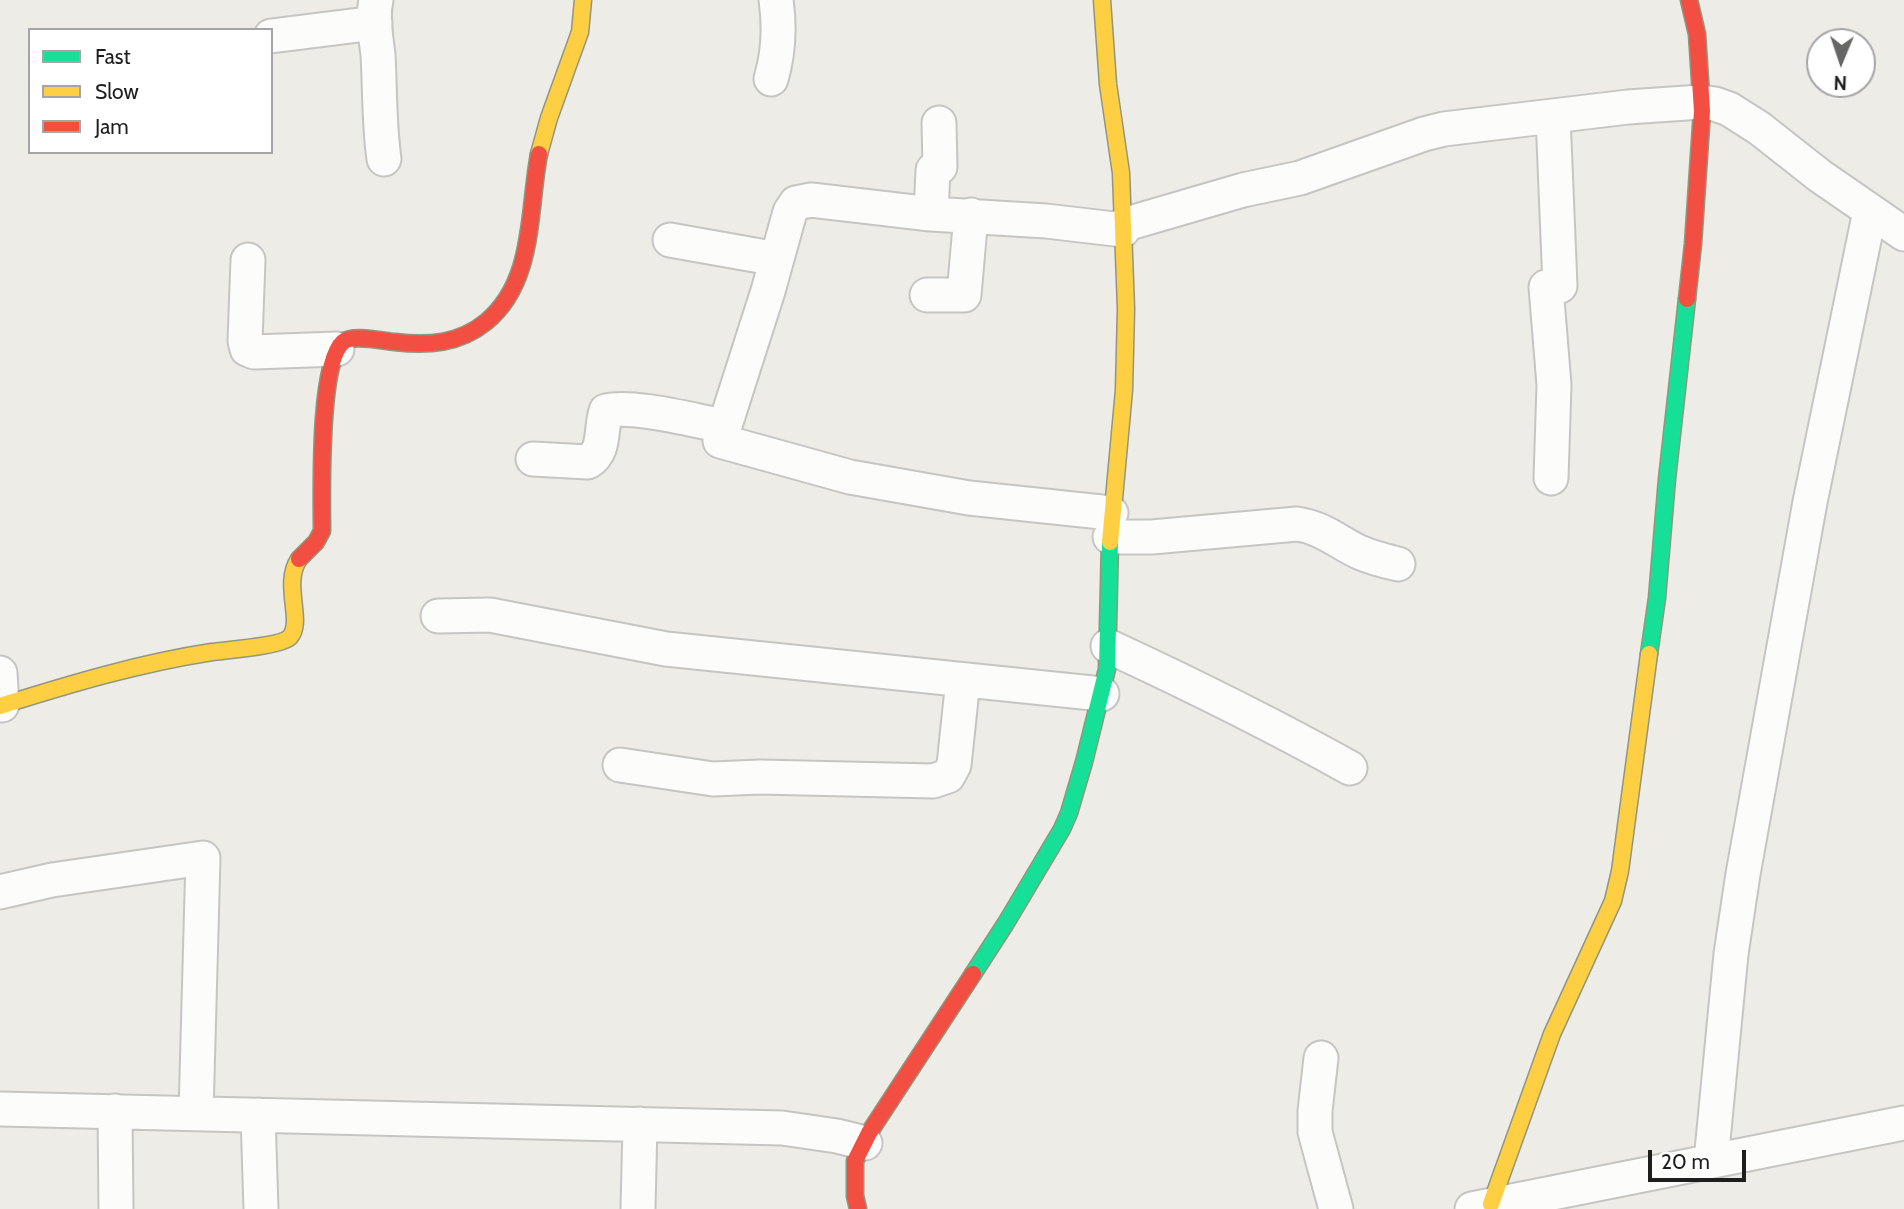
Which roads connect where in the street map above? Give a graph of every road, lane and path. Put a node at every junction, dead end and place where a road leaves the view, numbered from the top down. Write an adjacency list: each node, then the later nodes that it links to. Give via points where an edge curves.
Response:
1 (583, 0): 21 (street, via 581,29 541,143 521,272 510,298 487,323 463,337 419,344 355,338 345,340)
2 (776, 0): 7 (street, via 779,46)
3 (1102, 0): 15 (street)
4 (1689, 0): 8 (street, via 1697,34)
5 (375, 12): 6 (street); 11 (street)
6 (273, 36)
7 (771, 79)
8 (1701, 102): 9 (street); 12 (street, via 1729,108); 45 (street, via 1693,244 1657,598 1619,878)
9 (1553, 116): 15 (street, via 1424,134 1300,178 1243,190); 24 (street, via 1560,286 1546,287 1554,385)
10 (939, 122): 13 (street, via 940,167 933,170)
11 (384, 159)
12 (1870, 211): 16 (street); 43 (street, via 1810,502 1743,874)
13 (931, 214): 14 (street); 18 (street, via 801,201 790,212)
14 (971, 215): 15 (street); 20 (street, via 964,295)
15 (1123, 227): 25 (street, via 1124,390)
16 (1904, 234)
17 (670, 240): 18 (street)
18 (777, 259): 22 (street)
19 (248, 260): 21 (street, via 247,349)
20 (927, 295)
21 (337, 349): 31 (street, via 326,389 322,530 291,575 294,623 290,637 178,657 60,687)
22 (724, 426): 23 (street, via 634,410 606,411 595,457 588,461); 25 (street, via 720,441 850,477)
23 (533, 458)
24 (1551, 478)
25 (1110, 525): 26 (street, via 1152,537 1297,524 1319,529 1358,552); 28 (street)
26 (1398, 564)
27 (438, 616): 29 (street, via 490,615 666,649)
28 (1108, 646): 30 (street); 33 (street)
29 (963, 680): 30 (street); 32 (street, via 954,765 947,776 933,781 713,779)
30 (1101, 694): 42 (street, via 1062,829)
31 (1, 695)
32 (620, 765)
33 (1350, 768)
34 (0, 892): 38 (street, via 203,858)
35 (1321, 1058): 50 (street, via 1315,1132)
36 (0, 1109): 37 (street)
37 (115, 1111): 38 (street); 46 (street)
38 (196, 1113): 39 (street)
39 (258, 1115): 41 (street); 47 (street)
40 (1904, 1123): 43 (street)
41 (640, 1124): 42 (street, via 782,1128); 48 (street)
42 (865, 1143): 49 (street, via 855,1161)
43 (1711, 1161): 44 (street)
44 (1543, 1201): 45 (street)
45 (1482, 1207)
46 (116, 1209)
47 (261, 1209)
48 (638, 1209)
49 (858, 1209)
50 (1336, 1209)

